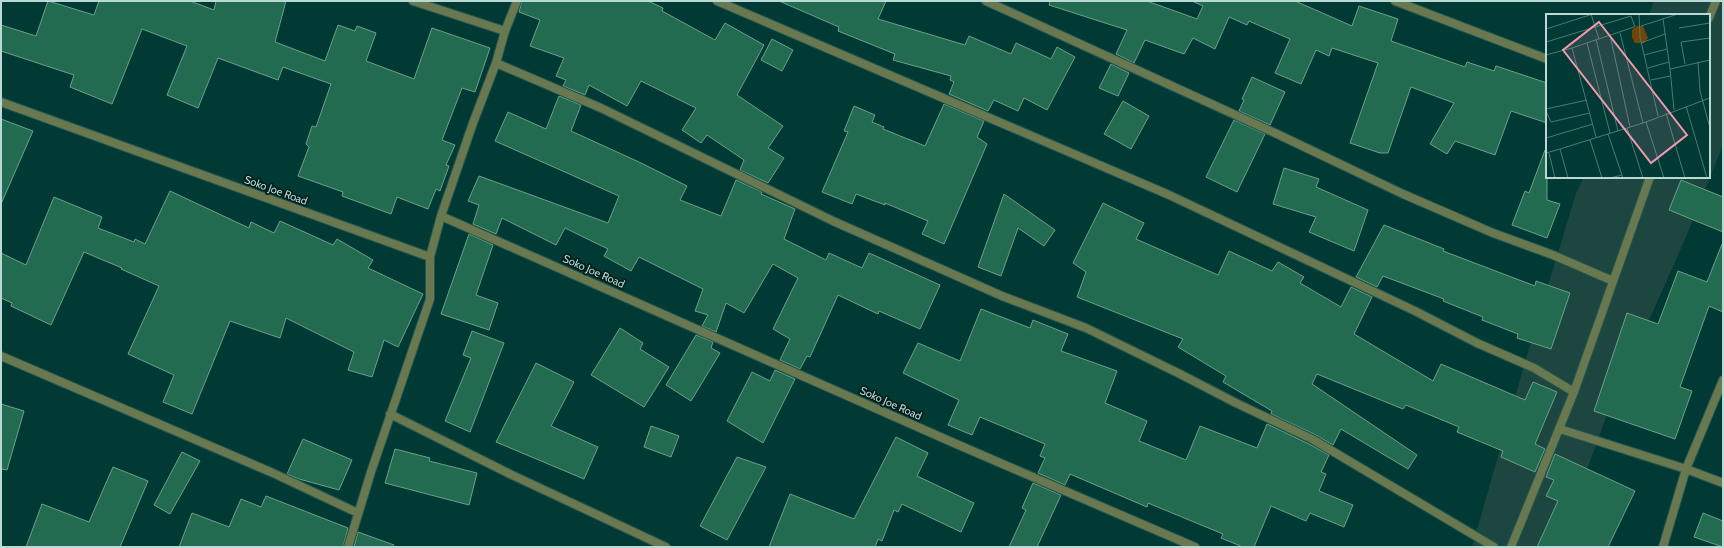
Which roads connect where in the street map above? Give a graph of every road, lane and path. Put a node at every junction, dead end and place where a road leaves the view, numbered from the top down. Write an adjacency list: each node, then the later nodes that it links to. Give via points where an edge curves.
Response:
1 (413, 1): 8 (street)
2 (517, 1): 8 (street)
3 (717, 1): 18 (street, via 1167,194 1534,368)
4 (986, 1): 15 (street, via 1275,132 1403,194)
5 (1395, 1): 9 (street)
6 (1716, 1): 7 (street)
7 (1710, 16)
8 (505, 31): 10 (street)
9 (1546, 59)
10 (496, 63): 13 (street); 27 (street, via 601,108 833,221 1002,296 1086,328 1312,438)
11 (1, 102): 14 (street, Soko Joe Road)
12 (1650, 178): 15 (street)
13 (441, 216): 14 (street); 26 (street, Soko Joe Road, via 946,440)
14 (430, 257): 19 (street, via 430,299)
15 (1613, 281): 18 (street)
16 (1, 356): 23 (street, via 230,454)
17 (1723, 380): 21 (street)
18 (1574, 392): 20 (street)
19 (390, 414): 23 (street); 25 (street)
20 (1560, 429): 21 (street); 28 (street)
21 (1686, 469): 22 (street); 29 (street)
22 (1723, 483)
23 (358, 513): 24 (street)
24 (348, 547)
25 (666, 547)
26 (1195, 547)
27 (1494, 547)
28 (1511, 547)
29 (1663, 547)

